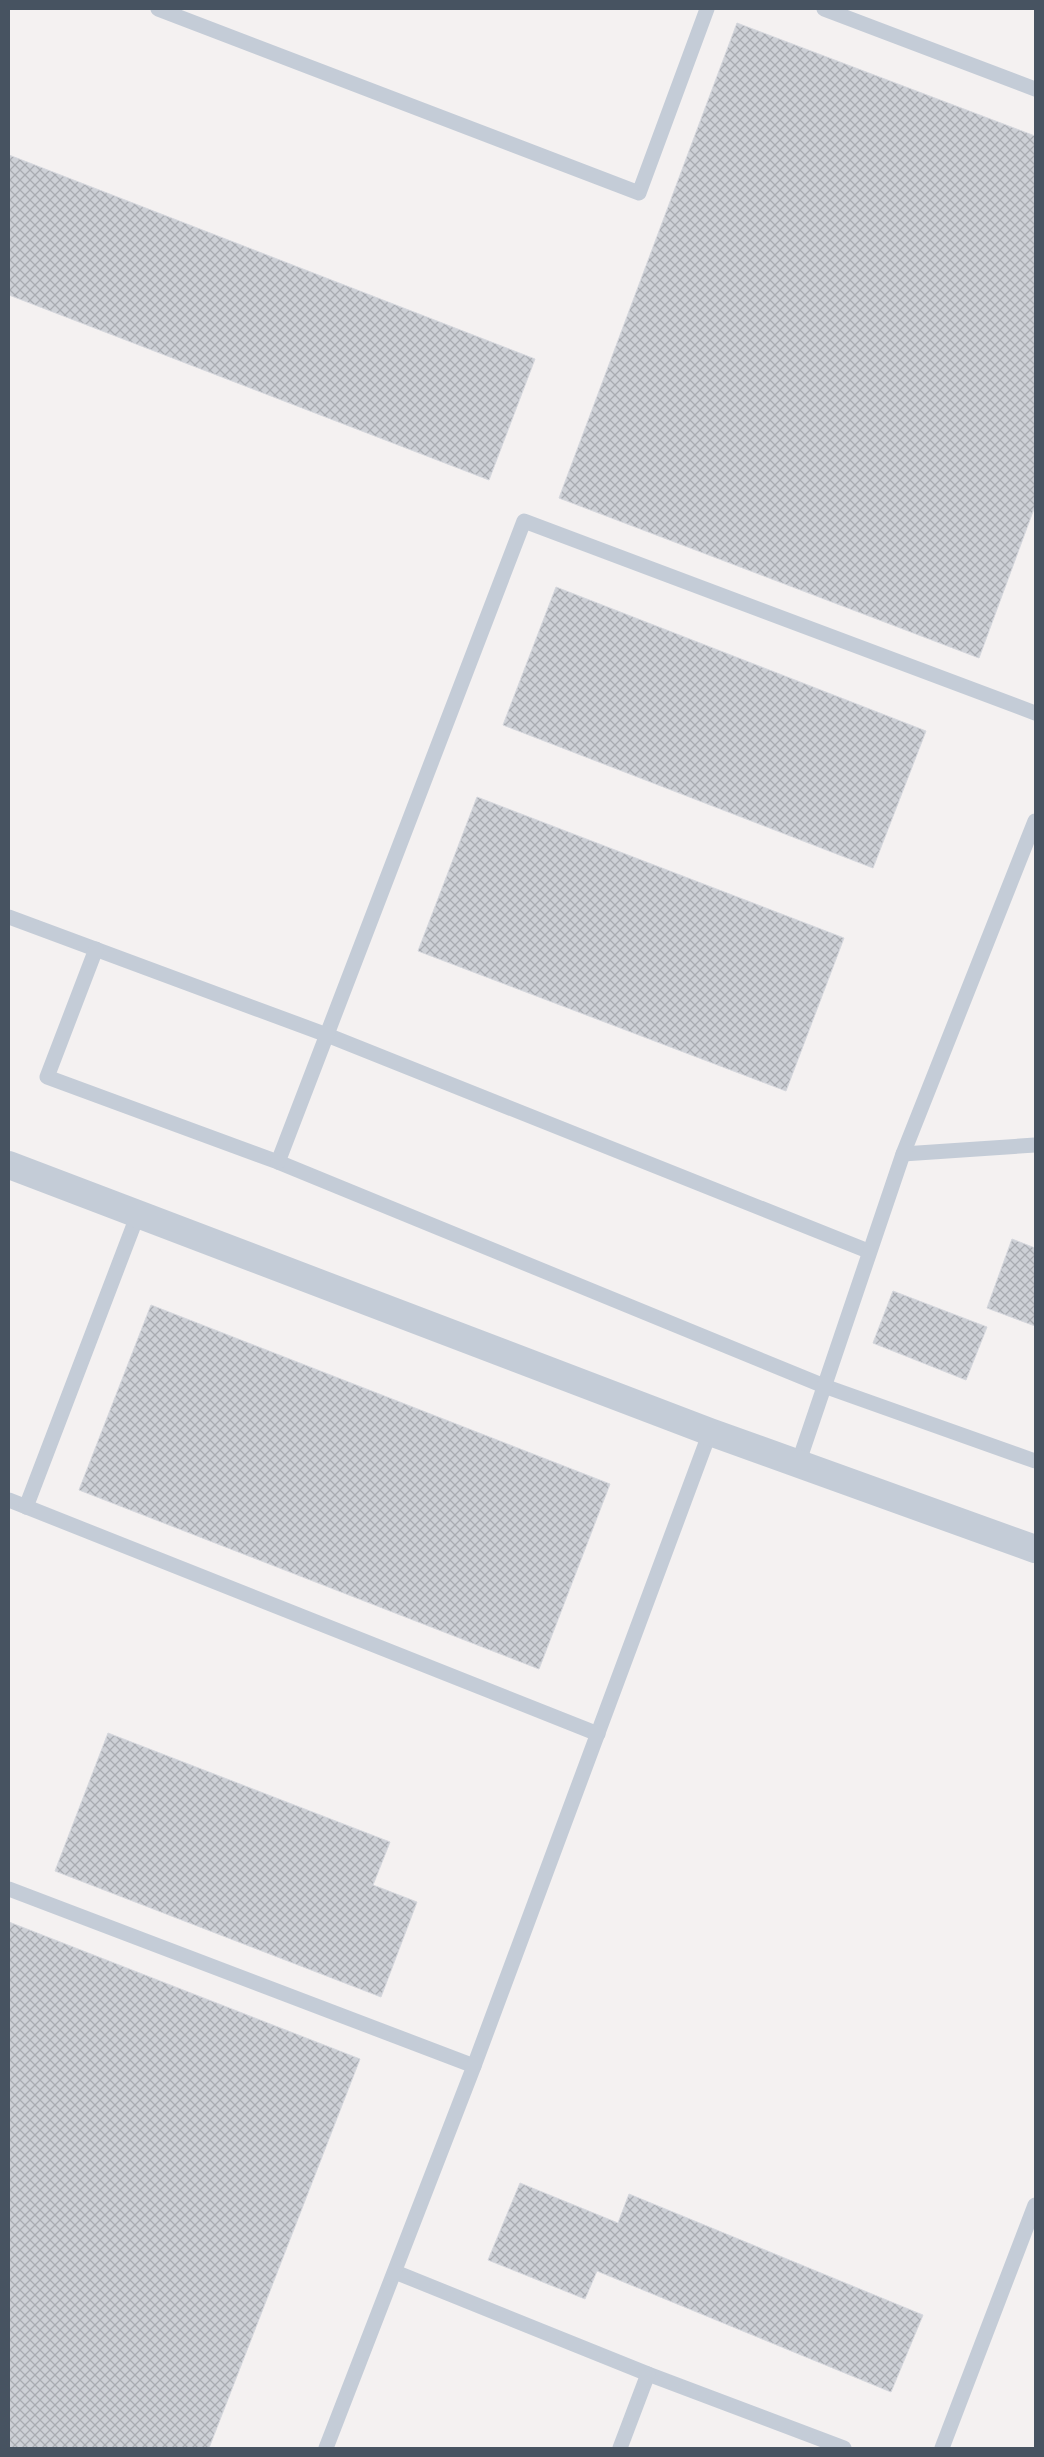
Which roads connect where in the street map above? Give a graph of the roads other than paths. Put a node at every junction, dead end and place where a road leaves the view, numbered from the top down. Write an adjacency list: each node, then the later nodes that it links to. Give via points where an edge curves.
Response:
1 (158, 9): 2 (lane, via 639,192)
2 (706, 9)
3 (824, 9): 4 (lane)
4 (1035, 89)
5 (1035, 713): 9 (lane, via 524,521)
6 (1035, 821): 11 (lane)
7 (9, 917): 8 (lane)
8 (96, 949): 9 (lane); 12 (lane, via 47,1077)
9 (327, 1035): 12 (lane); 15 (lane)
10 (1035, 1145): 11 (lane)
11 (903, 1154): 15 (lane)
12 (278, 1162): 16 (lane)
13 (9, 1165): 14 (street)
14 (138, 1214): 17 (street); 21 (lane)
15 (868, 1251): 16 (lane)
16 (824, 1386): 18 (lane); 19 (lane)
17 (710, 1432): 19 (street); 23 (lane)
18 (1035, 1461)
19 (798, 1464): 22 (street)
20 (9, 1500): 21 (lane)
21 (26, 1507): 23 (lane)
22 (1035, 1549)
23 (598, 1734): 25 (lane)
24 (9, 1889): 25 (lane)
25 (474, 2066): 27 (lane)
26 (1035, 2205): 32 (lane)
27 (395, 2272): 28 (lane); 29 (lane)
28 (648, 2374): 30 (lane); 31 (lane)
29 (326, 2448)
30 (620, 2448)
31 (844, 2448)
32 (942, 2448)

